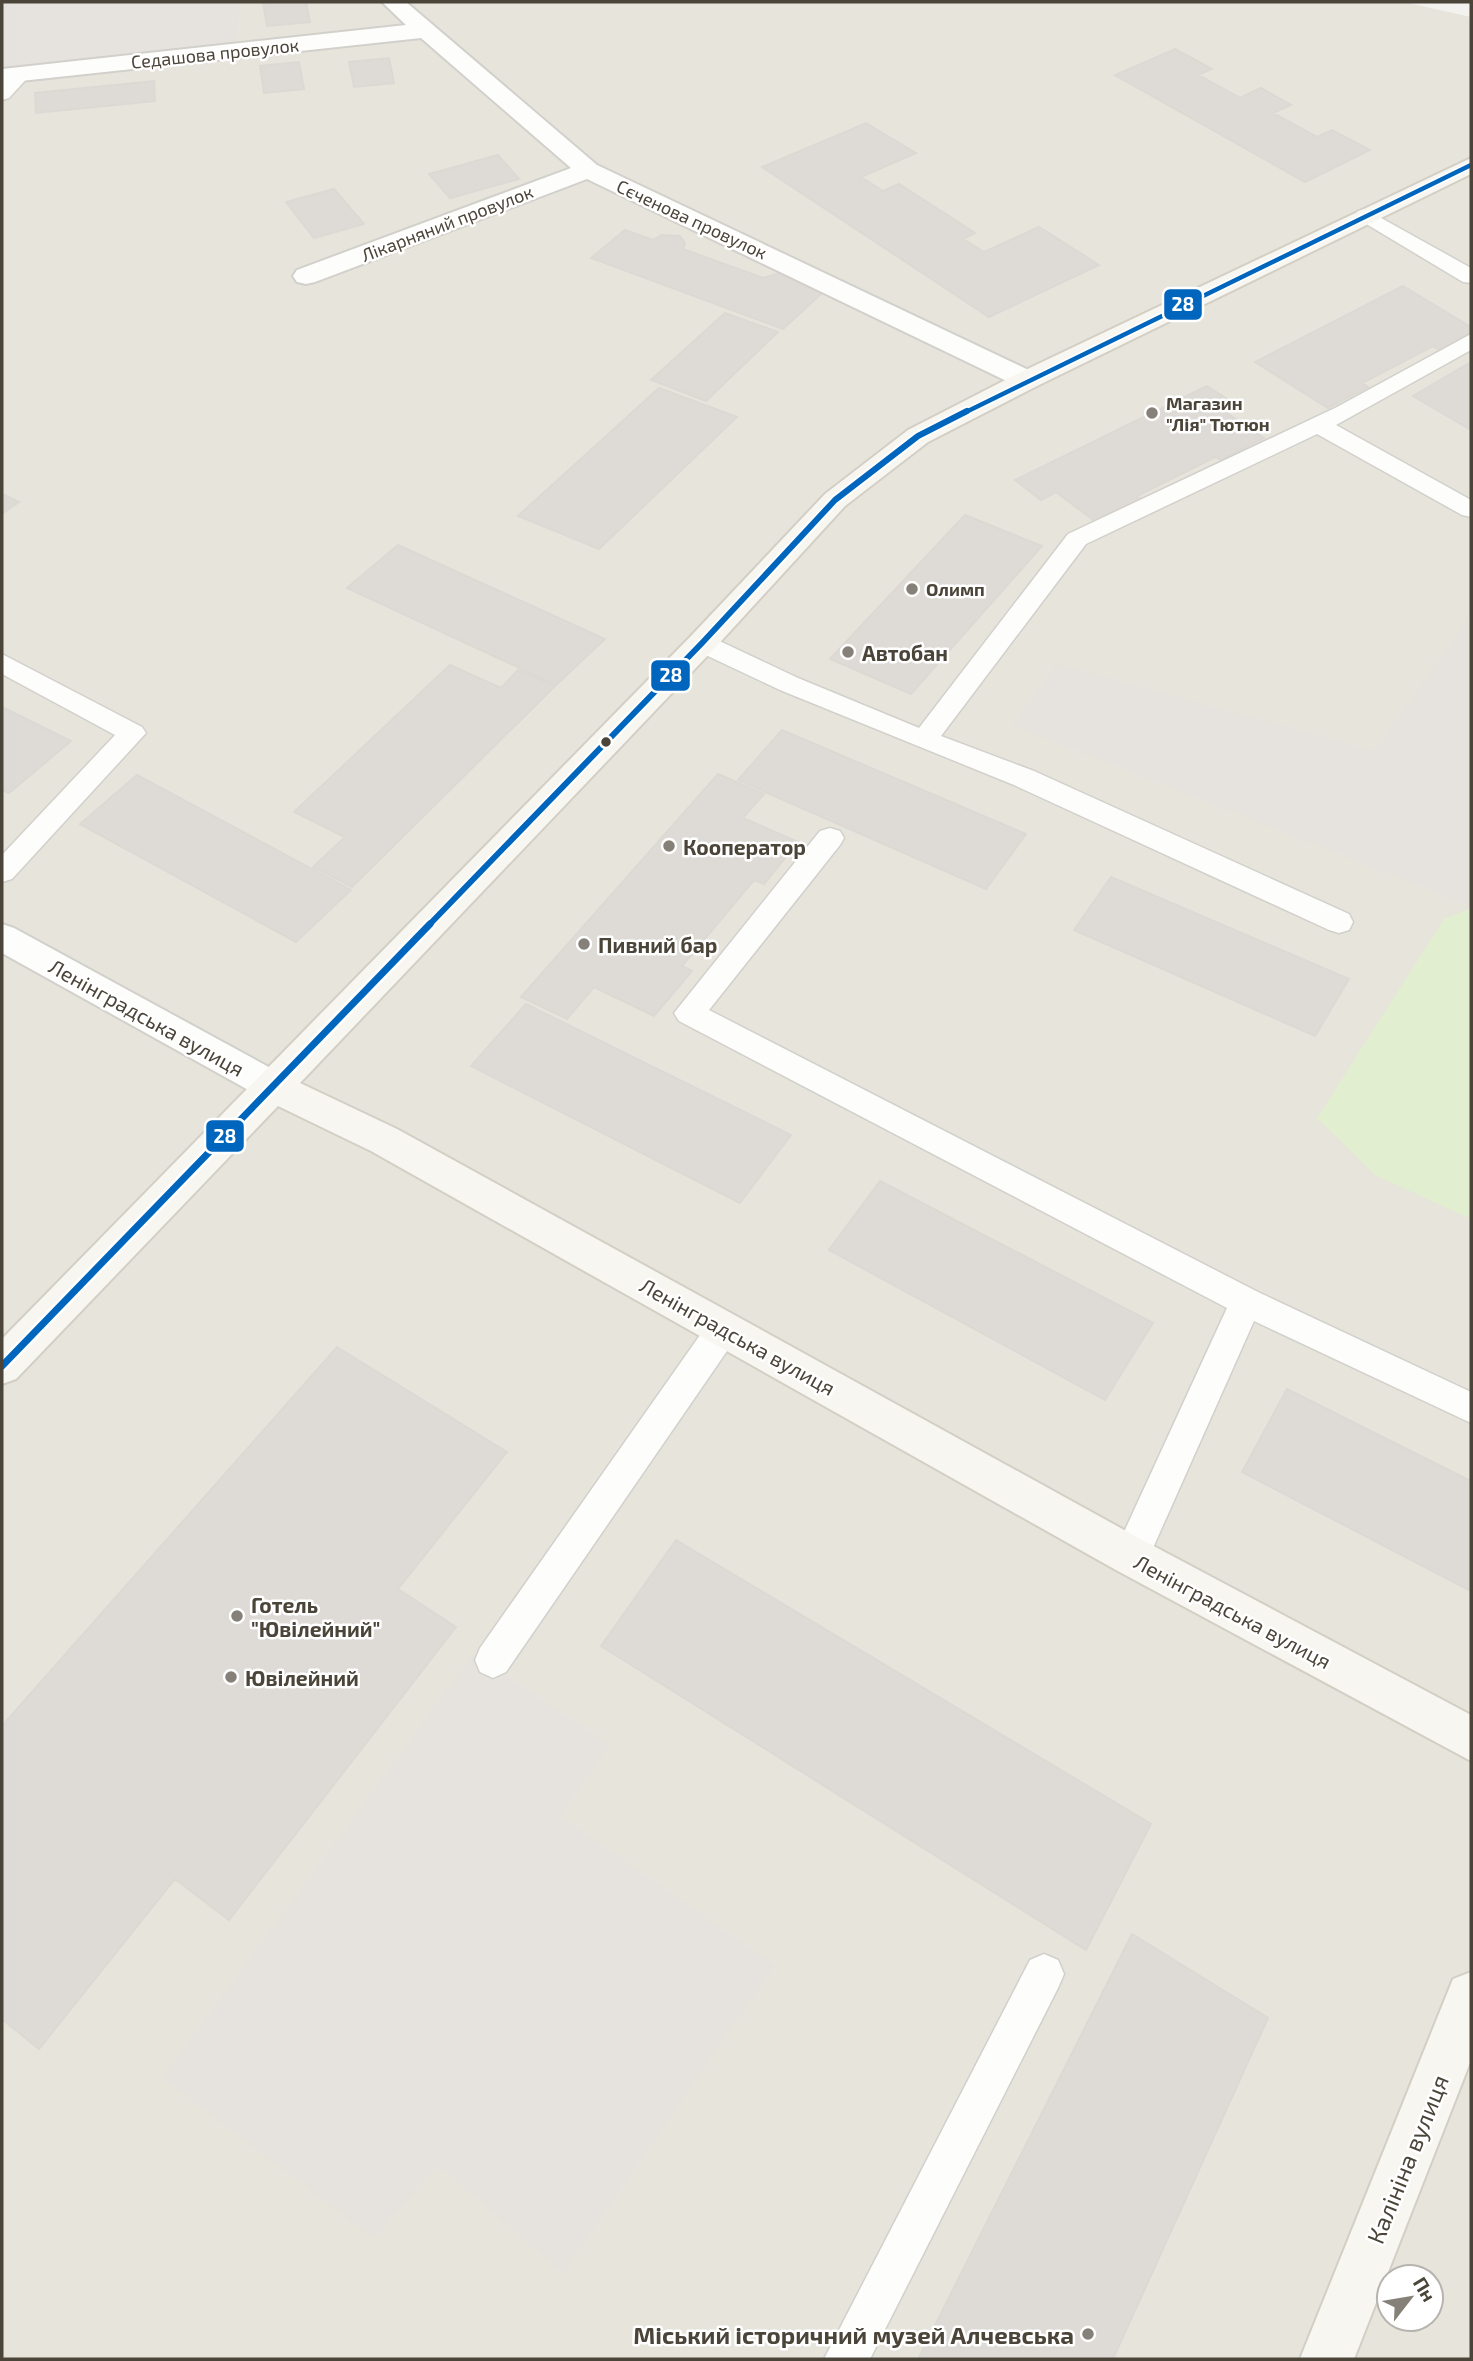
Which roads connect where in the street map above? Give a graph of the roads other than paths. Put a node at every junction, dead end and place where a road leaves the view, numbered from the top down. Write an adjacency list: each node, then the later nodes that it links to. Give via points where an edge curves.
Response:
1 (393, 2): 2 (street, Сєченова провулок)
2 (428, 30): 3 (street, Седашова провулок); 6 (street, Сєченова провулок)
3 (12, 75): 4 (lane)
4 (2, 94)
5 (1471, 165): 7 (main road)
6 (588, 170): 8 (street, Лікарняний провулок); 11 (street, Сєченова провулок)
7 (1365, 215): 9 (lane); 11 (main road)
8 (306, 276)
9 (1471, 277)
10 (1471, 341): 12 (lane)
11 (1027, 380): 14 (main road, via 918,436 835,500)
12 (1318, 425): 13 (lane); 16 (lane, via 1077,539)
13 (1471, 510)
14 (702, 643): 16 (lane); 21 (main road)
15 (2, 663): 18 (lane, via 133,733)
16 (923, 740): 19 (lane, via 1024,778)
17 (830, 838): 22 (lane, via 689,1013)
18 (2, 872)
19 (1339, 922)
20 (2, 937): 21 (street, Ленінградська вулиця)
21 (274, 1087): 23 (main road, Ленінградська вулиця, via 384,1140); 24 (main road)
22 (1246, 1302): 25 (lane); 26 (lane)
23 (724, 1328): 26 (main road, Ленінградська вулиця); 27 (lane)
24 (2, 1366)
25 (1471, 1408)
26 (1131, 1556): 28 (main road, Ленінградська вулиця)
27 (493, 1660)
28 (1471, 1739)
29 (1044, 1974): 31 (lane)
30 (1471, 1997): 32 (main road, Калініна вулиця)
31 (846, 2359)
32 (1327, 2359)

